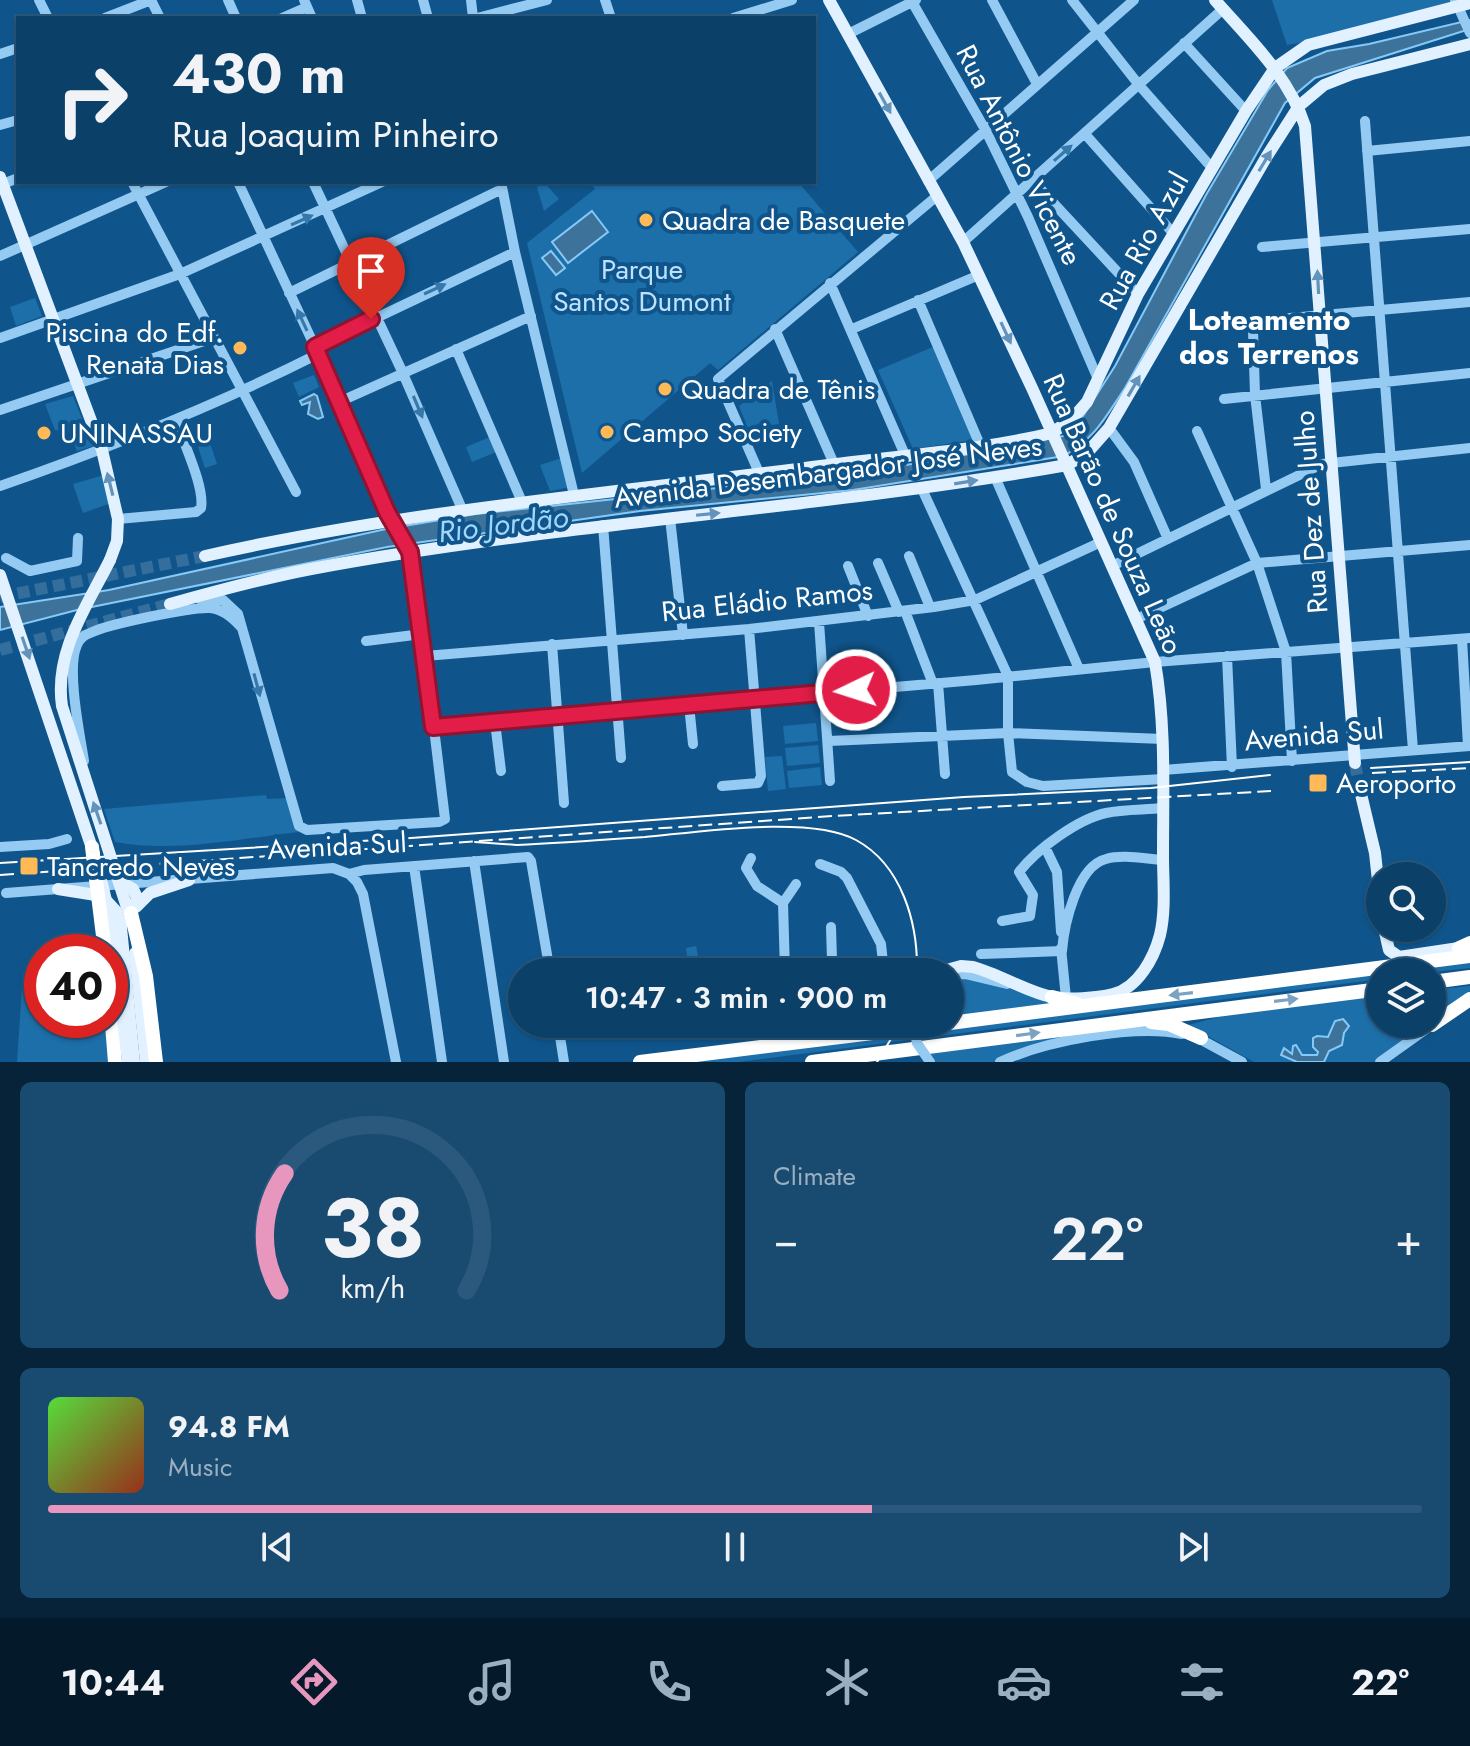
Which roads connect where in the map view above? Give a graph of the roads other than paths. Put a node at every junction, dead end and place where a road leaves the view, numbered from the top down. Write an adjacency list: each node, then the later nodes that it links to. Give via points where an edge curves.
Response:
1 (151, 0): 12 (street)
2 (547, 0): 14 (street)
3 (792, 0): 15 (street)
4 (829, 0): 18 (main road, Rua Barão de Souza Leão)
5 (992, 0): 22 (street)
6 (1072, 0): 16 (street)
7 (1134, 0): 16 (street)
8 (913, 1): 18 (street); 27 (street, Rua Antônio Vicente)
9 (1219, 4): 19 (street); 21 (main road, Rua Dez de Julho)
10 (1460, 5): 17 (street); 21 (main road, via 1308,45)
11 (308, 8): 13 (street)
12 (110, 16)
13 (287, 16)
14 (483, 16)
15 (740, 16)
16 (1096, 33): 22 (street); 23 (street)
17 (1470, 33)
18 (848, 34): 33 (main road, Rua Barão de Souza Leão, one-way to 33)
19 (1184, 43): 23 (street); 25 (street)
20 (1470, 44): 24 (main road, via 1342,78)
21 (1277, 70): 24 (main road, Rua Dez de Julho); 25 (main road, Rua Rio Azul)
22 (1037, 84): 27 (street)
23 (1139, 85): 28 (street); 31 (street)
24 (1297, 104): 50 (main road, Rua Dez de Julho, via 1308,144); 86 (main road, one-way to 24)
25 (1246, 111): 31 (main road, Rua Rio Azul)
26 (1365, 121): 30 (street)
27 (986, 131): 33 (street); 41 (street, Rua Antônio Vicente)
28 (1085, 134): 32 (street, one-way to 28); 46 (street)
29 (1470, 141): 30 (street)
30 (1367, 151): 47 (street)
31 (1212, 168): 46 (main road, Rua Rio Azul)
32 (1032, 180): 41 (street); 60 (street)
33 (928, 181): 43 (main road, Rua Barão de Souza Leão)
34 (1, 182): 51 (main road)
35 (133, 184): 42 (street)
36 (162, 184): 42 (street)
37 (239, 184): 48 (street)
38 (314, 184): 44 (street)
39 (377, 184): 44 (street)
40 (502, 186): 53 (street); 55 (street)
41 (1016, 194): 49 (street); 76 (street, Rua Antônio Vicente)
42 (138, 195): 51 (street); 56 (street)
43 (937, 196): 49 (main road, Rua Barão de Souza Leão); 58 (street)
44 (326, 209): 48 (street, one-way to 44); 55 (street)
45 (1470, 229): 47 (street)
46 (1173, 233): 60 (main road, Rua Rio Azul)
47 (1372, 236): 50 (street); 63 (street)
48 (263, 237): 56 (street); 59 (street)
49 (963, 242): 57 (main road, Rua Barão de Souza Leão)
50 (1316, 243): 52 (street); 64 (main road, Rua Dez de Julho, one-way to 50)
51 (25, 246): 54 (street); 67 (main road)
52 (1262, 247)
53 (515, 252): 65 (street, one-way to 53); 66 (street)
54 (0, 256)
55 (352, 263): 59 (street); 65 (street)
56 (180, 274): 67 (street); 71 (street)
57 (979, 275): 61 (street); 88 (main road, Rua Barão de Souza Leão, one-way to 88)
58 (830, 283): 68 (street); 69 (street)
59 (289, 293): 73 (street, one-way to 59)
60 (1138, 294): 76 (main road, Rua Rio Azul)
61 (918, 300): 69 (street); 89 (street)
62 (1470, 302): 63 (street)
63 (1378, 309): 64 (street); 77 (street)
64 (1320, 315): 79 (main road, Rua Dez de Julho); 81 (street, via 1254,325)
65 (377, 316): 73 (street); 75 (street)
66 (531, 316): 72 (street); 103 (street)
67 (53, 320): 70 (street); 78 (main road)
68 (775, 329): 96 (street); 97 (street, via 718,379)
69 (852, 329): 92 (street)
70 (0, 338)
71 (213, 338): 78 (street); 80 (street)
72 (456, 349): 75 (street); 104 (street)
73 (316, 350): 80 (street); 83 (street)
74 (1470, 373): 77 (street)
75 (403, 374): 83 (street); 106 (street, one-way to 106)
76 (1098, 379): 88 (main road, Rua Rio Azul, via 1080,411)
77 (1384, 382): 79 (street); 93 (street)
78 (76, 383): 84 (street); 91 (main road)
79 (1326, 388): 81 (street); 95 (main road, Rua Dez de Julho)
80 (241, 391): 85 (street); 102 (street)
81 (1255, 395): 82 (street); 101 (street)
82 (1224, 399)
83 (339, 402): 109 (street)
84 (0, 410)
85 (176, 420): 91 (street); 108 (street, via 202,502 199,510)
86 (1109, 428): 94 (main road, via 1087,453); 112 (street, via 1134,462)
87 (1197, 431): 105 (street)
88 (1053, 435): 89 (main road, Avenida Desembargador José Neves); 94 (main road, Rua Barão de Souza Leão)
89 (980, 445): 92 (main road, Avenida Desembargador José Neves)
90 (1470, 448): 93 (street)
91 (102, 450): 99 (street); 108 (main road, one-way to 91)
92 (905, 455): 96 (main road, Avenida Desembargador José Neves)
93 (1389, 456): 95 (street); 116 (street)
94 (1066, 462): 98 (main road, Avenida Desembargador José Neves); 113 (main road, Rua Barão de Souza Leão)
95 (1332, 462): 101 (street); 117 (main road, Rua Dez de Julho)
96 (834, 464): 97 (main road, Avenida Desembargador José Neves)
97 (760, 475): 103 (main road, Avenida Desembargador José Neves)
98 (995, 477): 100 (main road, Avenida Desembargador José Neves, one-way to 98); 125 (street)
99 (0, 486)
100 (922, 489): 107 (main road, Avenida Desembargador José Neves, one-way to 100); 127 (street)
101 (1266, 489): 105 (street)
102 (296, 492)
103 (574, 495): 104 (main road, Avenida Desembargador José Neves)
104 (522, 502): 106 (main road, Avenida Desembargador José Neves)
105 (1233, 506): 112 (street); 122 (street)
106 (462, 509): 109 (main road, Avenida Desembargador José Neves)
107 (670, 518): 110 (main road, Avenida Desembargador José Neves); 137 (street)
108 (118, 519): 174 (main road, bridge, via 110,560 61,668 62,706)
109 (392, 521): 115 (street); 118 (main road, Avenida Desembargador José Neves)
110 (603, 525): 115 (main road, Avenida Desembargador José Neves); 139 (street)
111 (78, 538): 120 (street, via 77,561 30,571)
112 (1168, 539): 124 (street)
113 (1101, 542): 124 (main road, Rua Barão de Souza Leão); 125 (street, Rua Eládio Ramos)
114 (1470, 545): 116 (street)
115 (408, 549): 128 (main road, Avenida Desembargador José Neves); 136 (street)
116 (1396, 550): 117 (street); 142 (street)
117 (1338, 555): 122 (street); 143 (main road, Rua Dez de Julho)
118 (205, 556)
119 (909, 556): 129 (street)
120 (6, 558)
121 (878, 563): 130 (street)
122 (1257, 563): 132 (street); 144 (street)
123 (848, 566): 131 (street)
124 (1112, 566): 132 (main road, Rua Barão de Souza Leão)
125 (1036, 571): 127 (street, Rua Eládio Ramos); 148 (street)
126 (0, 575): 180 (main road, one-way to 180, bridge)
127 (975, 600): 129 (street, Rua Eládio Ramos); 149 (street)
128 (174, 603): 134 (street, via 216,599 230,604)
129 (930, 607): 130 (street, Rua Eládio Ramos)
130 (902, 611): 131 (street, Rua Eládio Ramos); 150 (street)
131 (868, 616): 133 (street, Rua Eládio Ramos)
132 (1136, 619): 147 (main road, Rua Barão de Souza Leão)
133 (819, 622): 135 (street, Rua Eládio Ramos); 151 (street)
134 (242, 627): 157 (street, Avenida Sul, one-way to 157, via 299,826 307,830 439,822 445,815); 174 (street, bridge, via 221,611 204,609 81,638 72,664)
135 (749, 629): 137 (street, Rua Eládio Ramos); 152 (street)
136 (422, 634): 140 (street); 145 (street)
137 (683, 635): 139 (street, Rua Eládio Ramos)
138 (1466, 638): 142 (street); 163 (street)
139 (613, 639): 141 (street, Rua Eládio Ramos); 154 (street)
140 (366, 641)
141 (552, 644): 145 (street, Rua Eládio Ramos); 155 (street)
142 (1403, 644): 143 (street); 164 (street)
143 (1345, 649): 144 (street); 166 (main road, Rua Dez de Julho)
144 (1286, 652): 146 (street); 167 (street)
145 (425, 656): 157 (street)
146 (1227, 656): 147 (street); 168 (street)
147 (1155, 662): 148 (street); 160 (main road, Rua Barão de Souza Leão)
148 (1079, 669): 149 (street)
149 (1008, 676): 150 (street); 158 (street)
150 (935, 684): 151 (street); 159 (street)
151 (824, 692): 152 (street); 161 (street)
152 (755, 699): 153 (street); 173 (street, via 760,780)
153 (689, 705): 154 (street); 162 (street)
154 (617, 711): 155 (street); 165 (street)
155 (556, 717): 156 (street); 176 (street)
156 (495, 722): 157 (street); 169 (street)
157 (433, 727)
158 (1008, 733): 159 (street); 160 (street); 171 (street, Avenida Sul, via 1012,772 1035,785)
159 (944, 737): 161 (street); 170 (street)
160 (1163, 739): 171 (main road, Rua Barão de Souza Leão)
161 (829, 741): 172 (street)
162 (693, 744)
163 (1469, 746): 164 (street, Avenida Sul)
164 (1413, 750): 166 (street, Avenida Sul)
165 (621, 758)
166 (1354, 759): 167 (street, Avenida Sul)
167 (1292, 761): 168 (street, Avenida Sul)
168 (1232, 767): 171 (street, Avenida Sul)
169 (501, 771)
170 (945, 774)
171 (1163, 774): 177 (main road, Rua Barão de Souza Leão)
172 (830, 781)
173 (722, 786)
174 (88, 787): 195 (main road, one-way to 174, bridge)
175 (1360, 790): 185 (main road)
176 (564, 803)
177 (1163, 808): 181 (street, via 1094,816); 183 (main road, Rua Barão de Souza Leão)
178 (67, 839): 179 (street)
179 (0, 847)
180 (92, 847): 198 (highway, bridge); 239 (main road, bridge, via 112,927)
181 (1045, 847): 196 (street, via 1019,872 1033,895 1030,916); 203 (street, via 1057,872)
182 (751, 858): 194 (street, via 746,868 753,882)
183 (1163, 860): 203 (street, via 1117,857 1098,862 1077,889); 218 (main road, Rua Barão de Souza Leão, via 1161,929 1148,965 1113,994)
184 (474, 861): 187 (street, Avenida Sul); 206 (street, Avenida Sul, via 528,857); 244 (street)
185 (1376, 862)
186 (820, 864): 209 (street, via 847,878 881,944)
187 (414, 866): 188 (street, Avenida Sul); 243 (street)
188 (349, 874): 189 (street, Avenida Sul, via 333,868); 242 (street, via 363,894)
189 (189, 880): 190 (street, Avenida Sul); 195 (main road, via 150,893)
190 (124, 884): 192 (street, Avenida Sul); 195 (main road, via 136,895)
191 (796, 884): 194 (street)
192 (53, 890): 193 (street, Avenida Sul); 199 (main road, via 102,896 116,911)
193 (2, 893)
194 (783, 903): 207 (street)
195 (132, 911): 200 (main road); 240 (main road, bridge); 241 (highway, bridge)
196 (1002, 921)
197 (831, 927): 208 (street)
198 (103, 934)
199 (123, 934)
200 (126, 934)
201 (1387, 942): 205 (main road)
202 (1467, 948): 205 (main road); 211 (highway)
203 (1062, 951): 204 (street); 218 (street)
204 (981, 954)
205 (1399, 957): 211 (highway)
206 (548, 958)
207 (785, 958)
208 (832, 958)
209 (882, 958)
210 (964, 966): 216 (main road, Rua Barão de Souza Leão)
211 (1342, 973): 221 (highway, one-way to 221)
212 (964, 976): 216 (street)
213 (1470, 979): 215 (highway)
214 (128, 981): 239 (main road)
215 (1446, 982)
216 (1033, 989): 218 (main road, Rua Barão de Souza Leão)
217 (1366, 991): 225 (highway, one-way to 217)
218 (1059, 997): 221 (highway)
219 (1470, 999): 222 (highway)
220 (1470, 1005): 223 (highway)
221 (1085, 1007): 224 (highway)
222 (1446, 1015)
223 (1446, 1018)
224 (964, 1022)
225 (1110, 1022): 232 (highway, one-way to 225); 233 (highway, via 1169,1024)
226 (113, 1038): 238 (highway)
227 (560, 1038): 245 (street)
228 (797, 1038): 235 (street)
229 (813, 1038): 235 (main road)
230 (832, 1038): 235 (highway)
231 (916, 1038): 248 (street, bridge)
232 (993, 1038): 236 (highway); 247 (highway)
233 (1201, 1038): 237 (street, via 1135,1032 1059,1044); 249 (street)
234 (1414, 1038): 250 (street)
235 (799, 1042): 246 (highway)
236 (822, 1061)
237 (1003, 1061)
238 (115, 1062)
239 (134, 1062)
240 (146, 1062)
241 (156, 1062)
242 (396, 1062)
243 (442, 1062)
244 (504, 1062)
245 (564, 1062)
246 (640, 1062)
247 (923, 1062)
248 (930, 1062)
249 (1242, 1062)
250 (1380, 1062)

